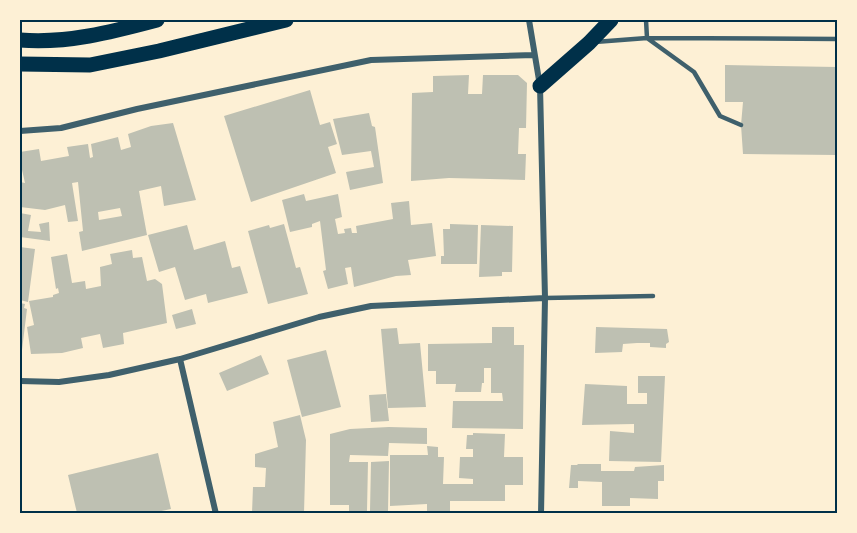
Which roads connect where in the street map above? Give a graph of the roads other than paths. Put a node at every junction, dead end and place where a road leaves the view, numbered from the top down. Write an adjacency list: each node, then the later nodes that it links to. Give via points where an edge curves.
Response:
1 (157, 20): 8 (main road, via 98,36)
2 (286, 20): 11 (main road, via 90,65)
3 (529, 20): 10 (street)
4 (610, 20): 9 (main road)
5 (646, 20): 6 (lane)
6 (647, 38): 7 (lane); 9 (lane); 13 (lane, via 694,72 720,116)
7 (837, 39)
8 (20, 40)
9 (589, 43): 12 (main road)
10 (534, 55): 12 (street); 14 (street, via 371,60 61,128)
11 (20, 64)
12 (540, 86): 16 (street)
13 (741, 126)
14 (20, 131)
15 (653, 296): 16 (lane)
16 (545, 298): 17 (street, via 371,306 319,317); 20 (street)
17 (180, 359): 18 (street, via 59,382); 19 (street)
18 (20, 381)
19 (216, 513)
20 (541, 513)

